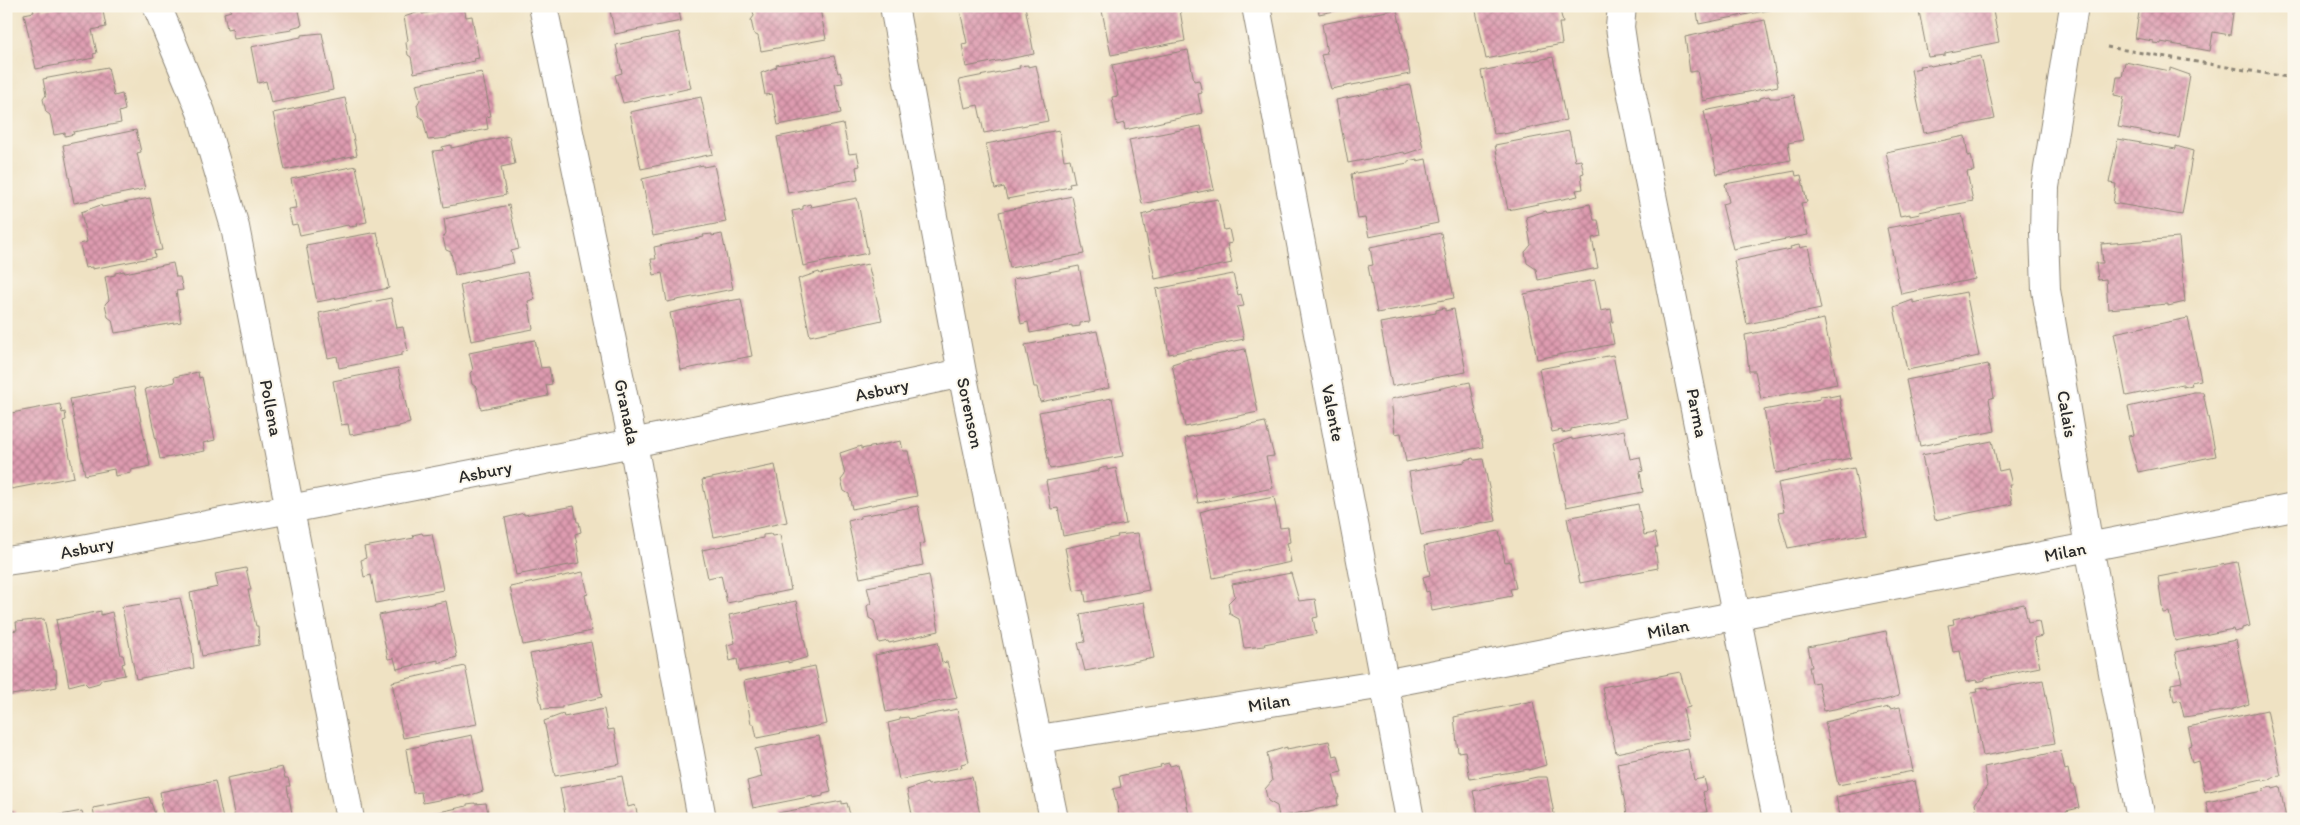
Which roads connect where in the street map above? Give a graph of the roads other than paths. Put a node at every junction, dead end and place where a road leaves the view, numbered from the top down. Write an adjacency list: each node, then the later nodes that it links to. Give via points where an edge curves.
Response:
1 (158, 6): 10 (street, Pollena, via 201,112 235,227)
2 (543, 6): 8 (street, Granada)
3 (894, 6): 7 (street, Sorenson)
4 (1256, 6): 14 (street, Valente)
5 (1622, 6): 13 (street, Parma, via 1620,27 1625,60)
6 (2074, 6): 11 (street, Calais, via 2045,187 2044,233 2046,290)
7 (962, 373): 8 (street, Asbury); 15 (street, Sorenson)
8 (633, 444): 10 (street, Asbury); 17 (street, Granada)
9 (2294, 507): 11 (street, Milan)
10 (291, 510): 12 (street, Asbury, via 66,553); 16 (street, Pollena)
11 (2089, 547): 13 (street, Milan); 21 (street, Calais)
12 (6, 561)
13 (1738, 616): 14 (street, Milan); 20 (street, Parma)
14 (1384, 684): 15 (street, Milan); 19 (street, Valente)
15 (1039, 739): 18 (street, Sorenson)
16 (350, 819)
17 (702, 819)
18 (1054, 819)
19 (1410, 819)
20 (1777, 819)
21 (2142, 819)

